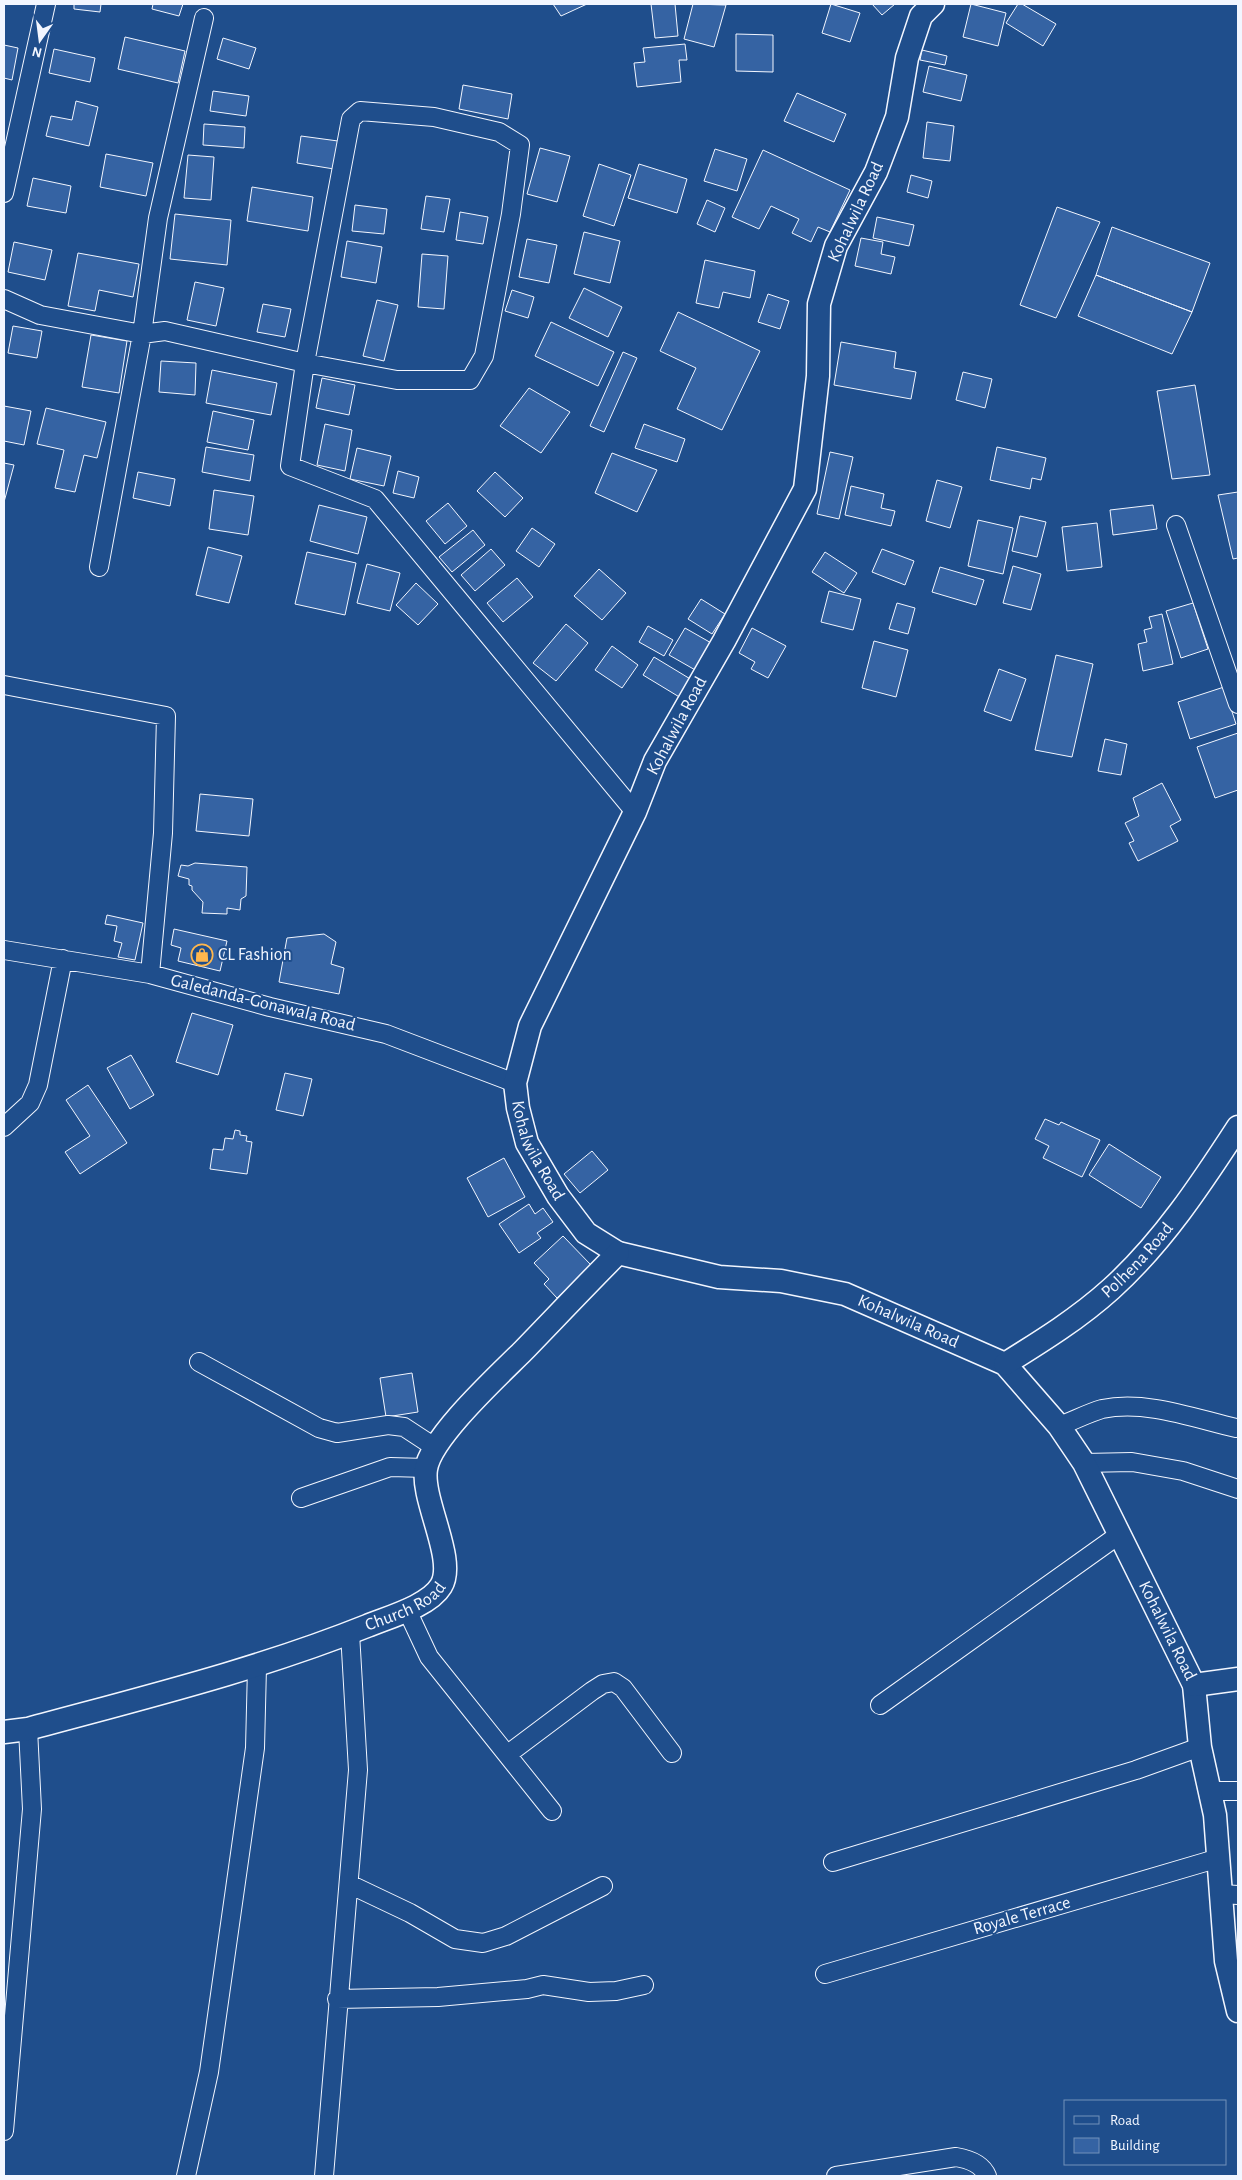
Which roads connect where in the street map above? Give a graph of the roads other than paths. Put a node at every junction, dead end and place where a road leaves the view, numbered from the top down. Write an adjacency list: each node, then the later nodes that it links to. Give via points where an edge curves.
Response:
1 (46, 4): 4 (street)
2 (933, 4): 12 (street, Kohalwila Road, via 921,16 907,58 897,117 876,172 836,246 819,304 818,376 805,489 655,761)
3 (204, 18): 6 (street, via 158,218)
4 (4, 193)
5 (4, 299): 6 (street, via 40,315)
6 (142, 334): 7 (street, via 165,331); 9 (street)
7 (305, 364): 7 (street, via 351,119 360,111 434,117 499,132 520,145 511,214 484,356 470,380 397,380); 12 (street, via 290,466 375,499)
8 (1176, 525): 11 (street)
9 (100, 567)
10 (4, 685): 15 (street, via 166,716 163,833)
11 (1238, 704)
12 (635, 812): 16 (street, Kohalwila Road, via 530,1026)
13 (4, 950): 14 (street, Galedanda-Gonawala Road)
14 (63, 959): 15 (street, Galedanda-Gonawala Road); 17 (street, via 38,1085 30,1103)
15 (150, 974): 16 (street, Galedanda-Gonawala Road, via 386,1034)
16 (515, 1083): 19 (street, Kohalwila Road, via 527,1143 558,1196 586,1234)
17 (4, 1127)
18 (1238, 1127): 21 (street, Polhena Road, via 1168,1228 1112,1289 1056,1333)
19 (618, 1253): 21 (street, Kohalwila Road, via 719,1277 781,1281 845,1294); 24 (street, via 458,1416)
20 (199, 1362): 24 (street, via 319,1428 338,1434 388,1426 404,1427)
21 (1005, 1364): 22 (street, Kohalwila Road)
22 (1059, 1426): 23 (street, via 1101,1410 1124,1407 1148,1408); 25 (street, Kohalwila Road)
23 (1236, 1428)
24 (436, 1448): 26 (street)
25 (1084, 1463): 27 (street, via 1132,1462 1183,1471); 29 (street, Kohalwila Road)
26 (426, 1468): 28 (street, via 390,1467); 30 (street, Church Road, via 428,1492 446,1564 442,1584 433,1596)
27 (1238, 1489)
28 (301, 1498)
29 (1120, 1534): 34 (street, Kohalwila Road); 35 (street)
30 (407, 1610): 31 (street, Church Road); 40 (street, via 429,1657)
31 (350, 1633): 32 (street, Church Road); 46 (street, via 358,1770)
32 (257, 1667): 36 (street, Church Road); 54 (street, via 255,1748 209,2072)
33 (1238, 1679): 34 (street)
34 (1194, 1685): 38 (street, Kohalwila Road)
35 (880, 1705)
36 (28, 1729): 37 (street, Church Road); 53 (street, via 32,1809)
37 (4, 1732)
38 (1200, 1747): 41 (street, Kohalwila Road); 45 (street, via 1136,1770)
39 (672, 1753): 40 (street, via 623,1688 614,1682 603,1684)
40 (508, 1754): 43 (street)
41 (1210, 1791): 42 (street); 44 (street, Kohalwila Road)
42 (1238, 1791)
43 (552, 1811)
44 (1219, 1858): 48 (street, Kohalwila Road); 49 (street, Royale Terrace)
45 (833, 1862)
46 (349, 1884): 47 (street, via 455,1939 483,1943 506,1936); 51 (street)
47 (603, 1886)
48 (1230, 1894): 52 (street, Kohalwila Road, via 1226,1961)
49 (825, 1974)
50 (644, 1985): 51 (street, via 616,1991 589,1992 542,1985 438,1997)
51 (337, 1999): 55 (street)
52 (1237, 2002)
53 (4, 2131)
54 (186, 2176)
55 (324, 2176)
56 (836, 2176): 57 (street, via 956,2156 970,2159 985,2170)
57 (987, 2176)

